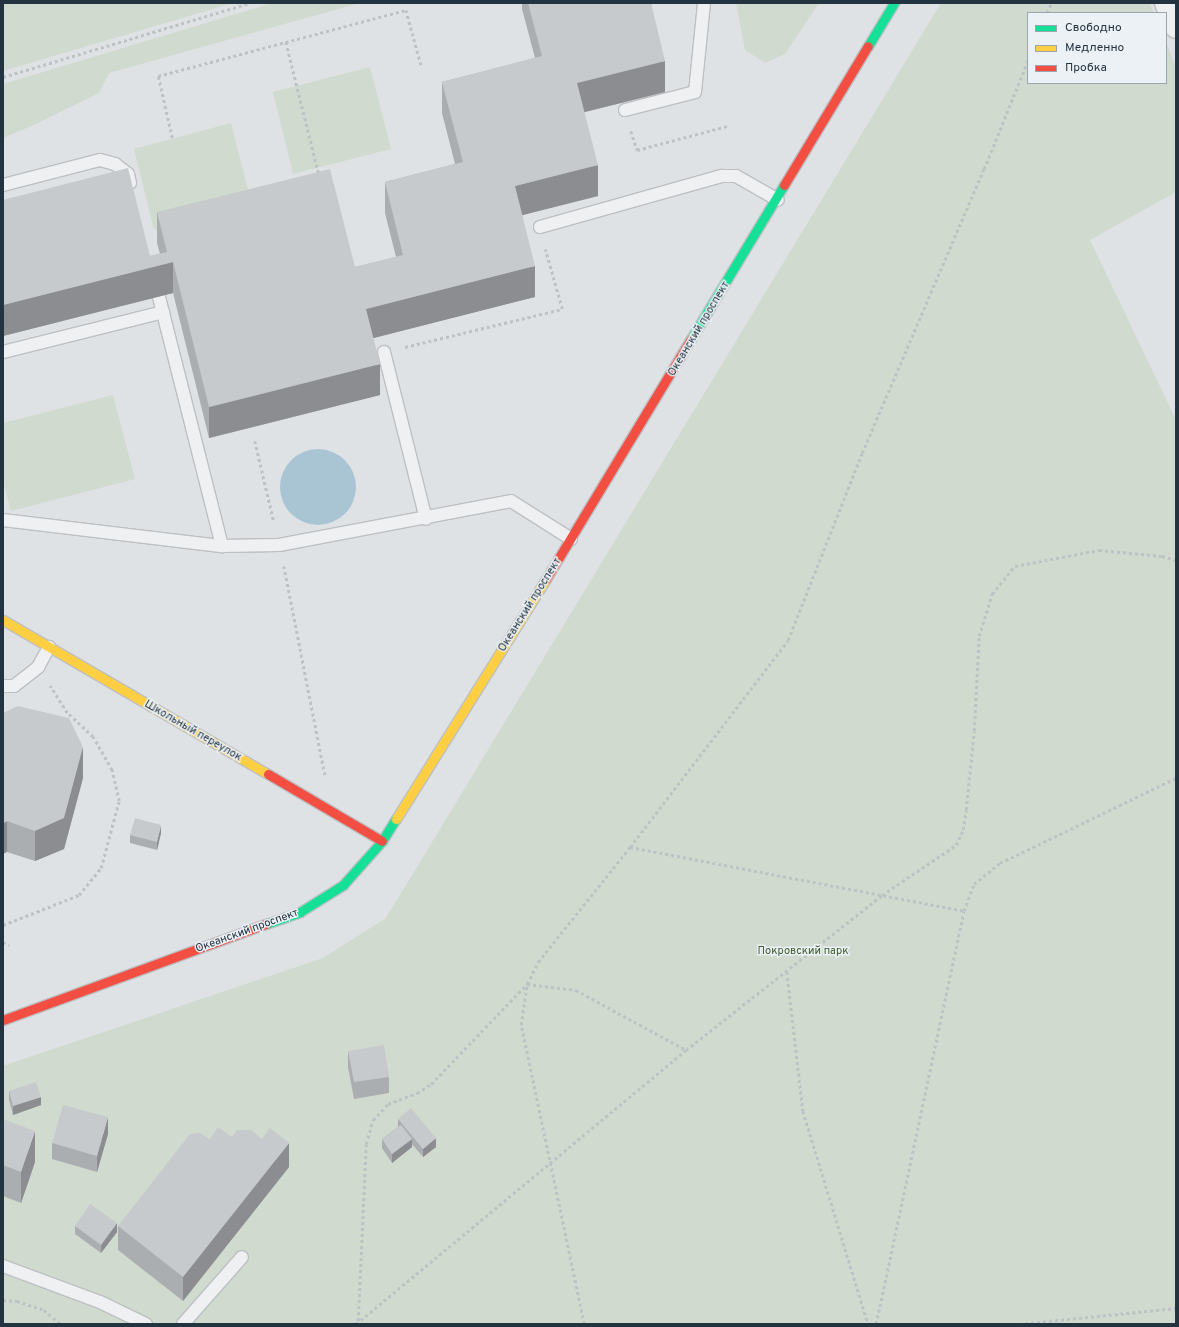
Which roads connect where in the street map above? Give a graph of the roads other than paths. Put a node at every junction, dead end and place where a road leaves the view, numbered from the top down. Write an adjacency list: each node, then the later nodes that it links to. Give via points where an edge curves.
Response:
1 (704, 3): 5 (lane, via 695,92)
2 (894, 3): 8 (main road, Океанский проспект)
3 (1166, 3): 4 (street)
4 (1176, 27)
5 (626, 110)
6 (3, 185): 7 (lane, via 100,160 115,164 128,174)
7 (134, 196)
8 (778, 200): 9 (lane, via 736,176 722,176); 16 (main road, Океанский проспект)
9 (540, 227)
10 (159, 297): 11 (lane)
11 (163, 312): 12 (lane); 17 (lane)
12 (3, 352)
13 (384, 352): 14 (lane)
14 (426, 519): 16 (lane, via 511,501); 17 (lane, via 279,545)
15 (3, 520): 17 (lane)
16 (571, 539): 21 (main road, Океанский проспект)
17 (222, 546)
18 (3, 620): 19 (main road, Школьный переулок)
19 (49, 647): 20 (lane, via 38,667 14,686); 21 (main road, Школьный переулок)
20 (3, 686)
21 (382, 841): 22 (main road, Океанский проспект, via 343,885 300,912)
22 (3, 1020)
23 (242, 1257): 26 (lane)
24 (3, 1266): 25 (lane, via 100,1302)
25 (146, 1324)
26 (183, 1324)

